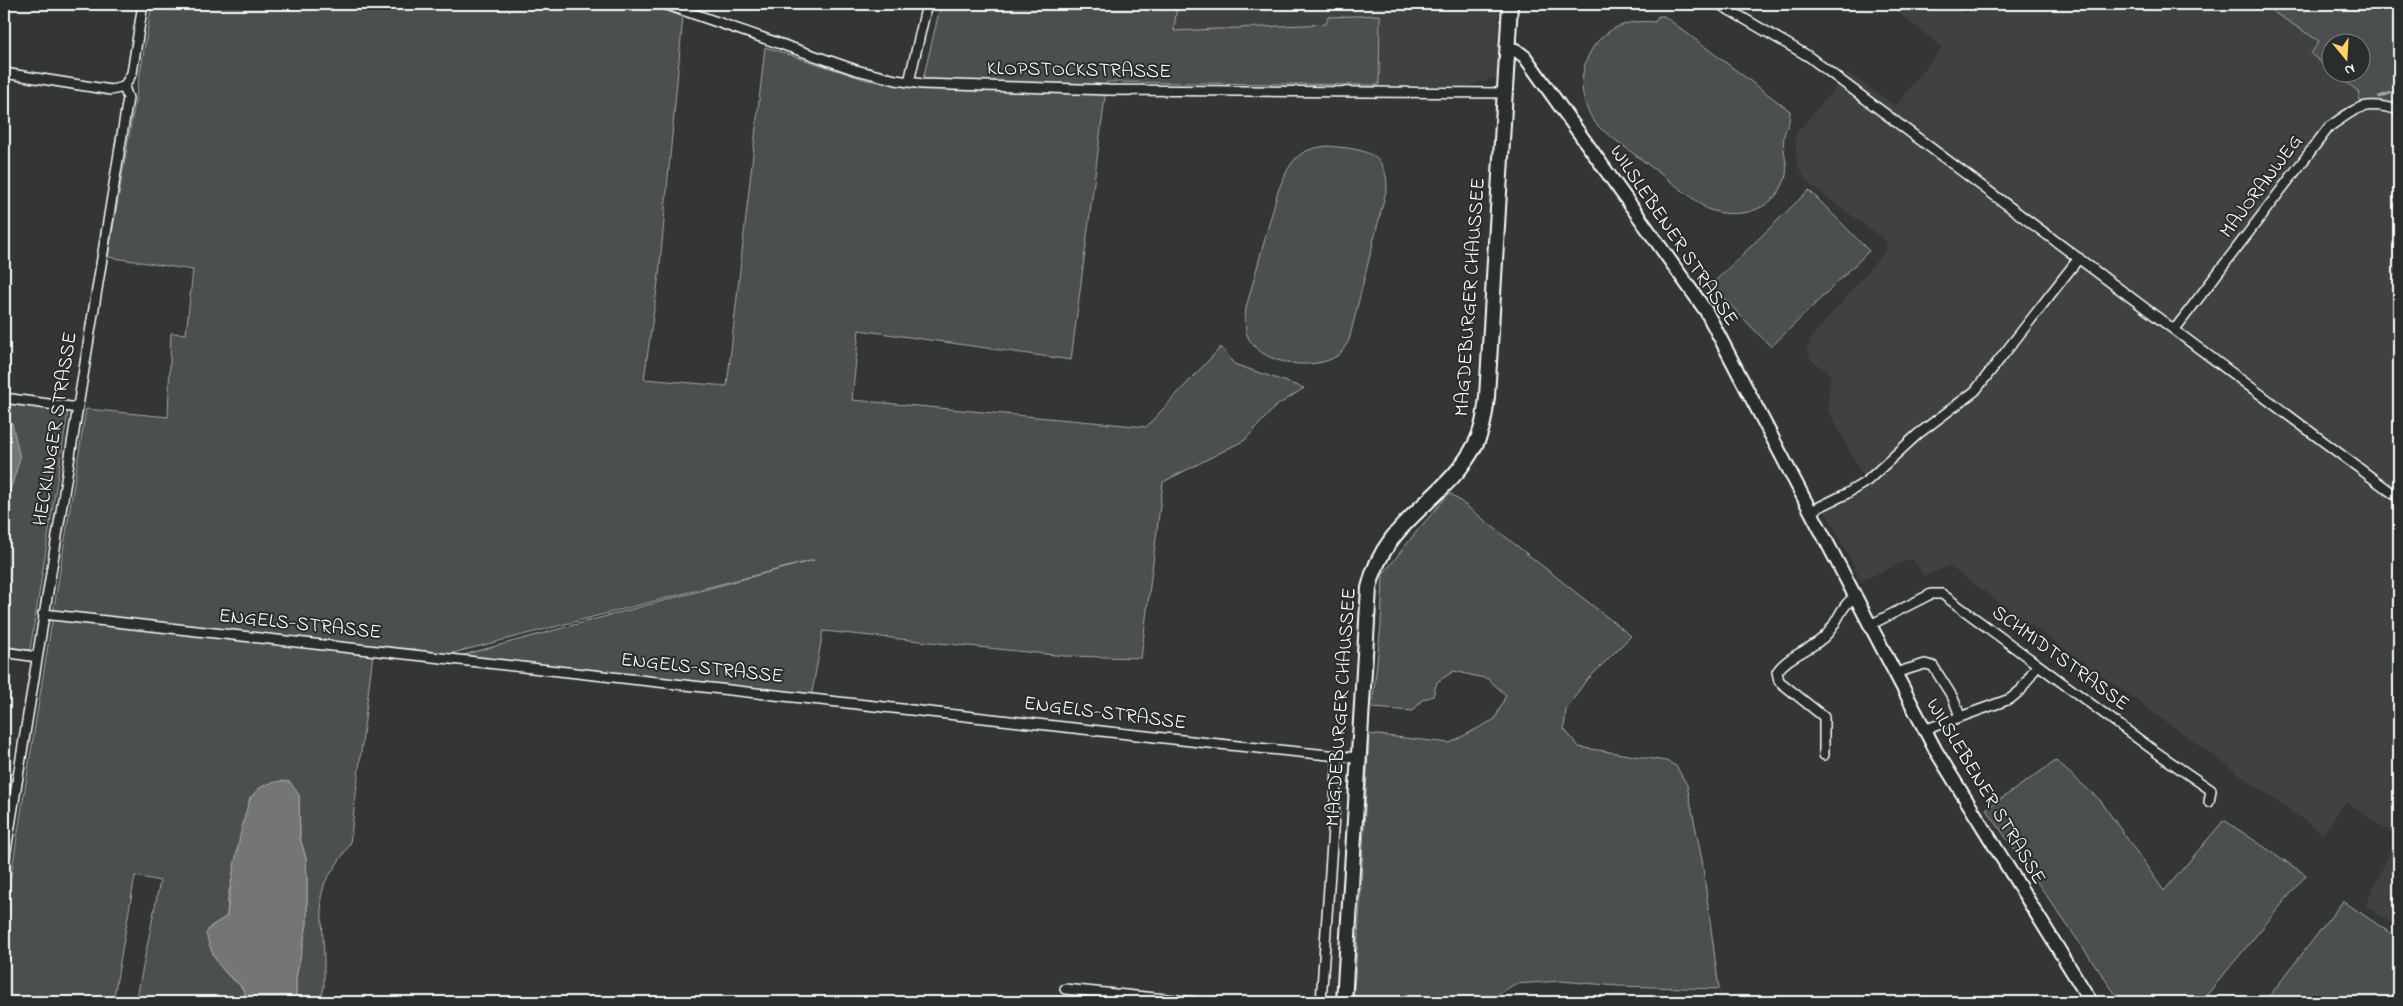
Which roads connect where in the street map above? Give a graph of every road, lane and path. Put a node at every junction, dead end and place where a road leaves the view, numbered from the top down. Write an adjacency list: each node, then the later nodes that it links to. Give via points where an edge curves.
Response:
1 (143, 4): 9 (street, HECKLINGER STRASSE, via 132,73)
2 (665, 4): 8 (street, KLOPSTOCKSTRASSE, via 856,70)
3 (927, 4): 8 (street)
4 (1510, 4): 6 (main road, MAGDEBURGER CHAUSSEE)
5 (1719, 4): 12 (street, via 1808,56)
6 (1507, 48): 10 (main road, MAGDEBURGER CHAUSSEE); 17 (street, WILSLEBENER STRASSE, via 1525,57 1691,287)
7 (4, 73): 9 (street, via 111,90)
8 (909, 82): 10 (street, KLOPSTOCKSTRASSE, via 968,87 1099,90)
9 (124, 87): 15 (street, HECKLINGER STRASSE, via 128,98)
10 (1504, 93): 29 (main road, MAGDEBURGER CHAUSSEE, via 1484,419 1470,454 1399,528 1372,573 1366,606)
11 (2399, 110): 13 (street, MAJORANWEG, via 2360,105 2329,128)
12 (2079, 258): 13 (street); 17 (street, via 1975,391 1918,434 1867,481)
13 (2175, 329): 16 (street)
14 (4, 398): 15 (street)
15 (78, 408): 19 (street, HECKLINGER STRASSE)
16 (2399, 498)
17 (1811, 511): 18 (street, WILSLEBENER STRASSE)
18 (1855, 597): 20 (street, WILSLEBENER STRASSE); 27 (street, via 1845,606 1827,635 1788,660 1777,672 1779,681 1824,717)
19 (44, 614): 22 (street, HECKLINGER STRASSE); 28 (street, ENGELS-STRASSE)
20 (1870, 625): 23 (street, SCHMIDTSTRASSE, via 1937,592); 24 (street, WILSLEBENER STRASSE)
21 (4, 652): 22 (street)
22 (37, 657): 31 (street, HECKLINGER STRASSE)
23 (2038, 664): 25 (street, via 2021,690 2010,699); 30 (street, SCHMIDTSTRASSE, via 2211,790)
24 (1895, 673): 25 (street, via 1925,664 1934,666); 26 (street, WILSLEBENER STRASSE)
25 (1960, 716): 26 (street)
26 (1926, 733): 36 (street, WILSLEBENER STRASSE, via 1953,783)
27 (1824, 754)
28 (1338, 756): 29 (street, ENGELS-STRASSE); 34 (street)
29 (1358, 758): 35 (main road, MAGDEBURGER CHAUSSEE)
30 (2209, 802)
31 (4, 863)
32 (1065, 989): 33 (street)
33 (1196, 1002)
34 (1321, 1002)
35 (1344, 1002)
36 (2091, 1002)

